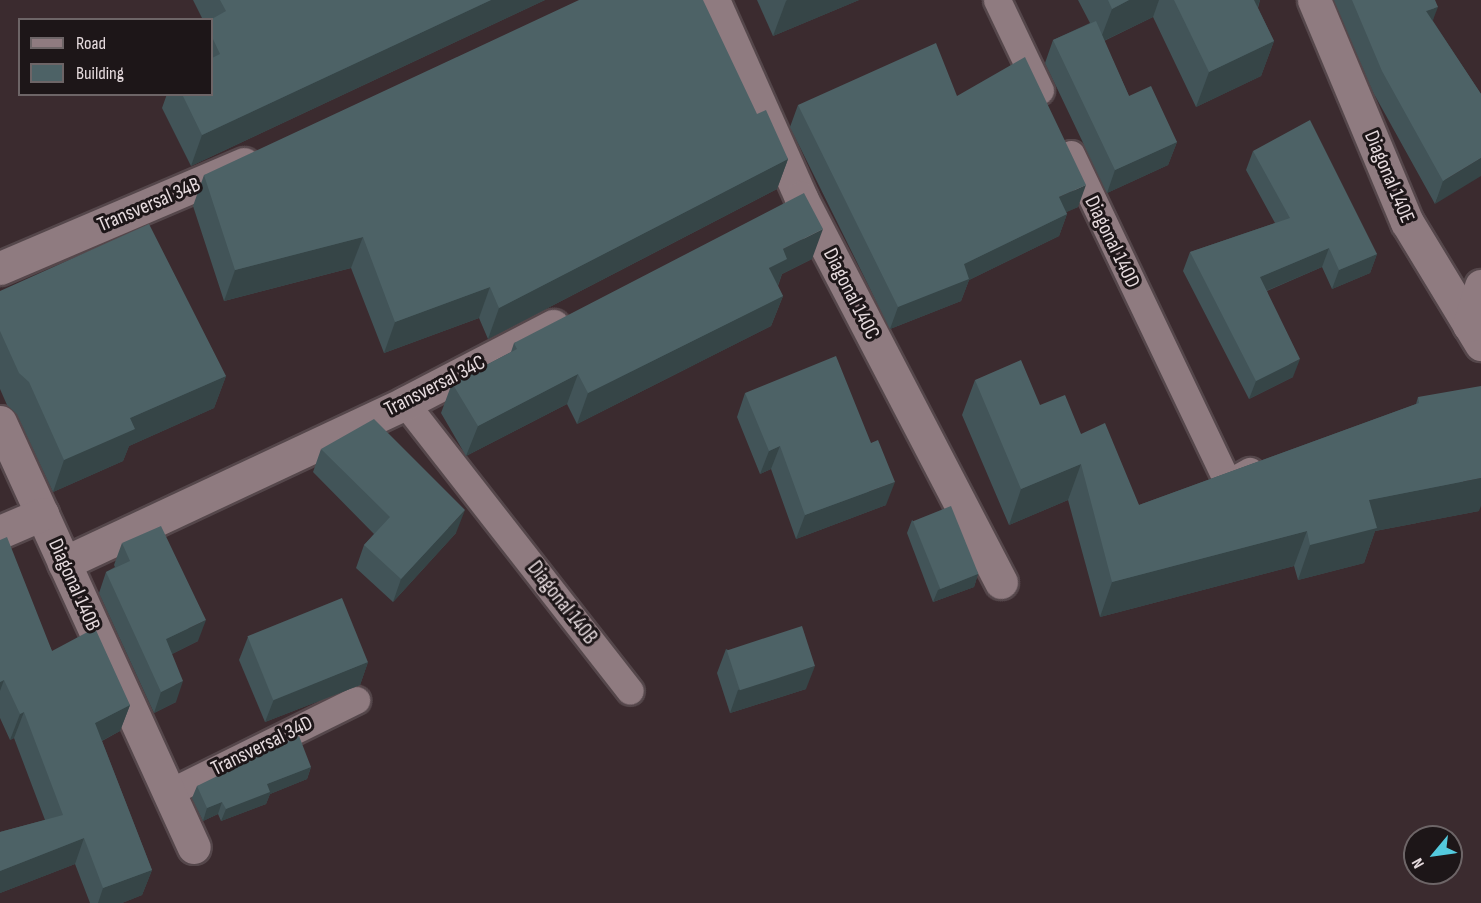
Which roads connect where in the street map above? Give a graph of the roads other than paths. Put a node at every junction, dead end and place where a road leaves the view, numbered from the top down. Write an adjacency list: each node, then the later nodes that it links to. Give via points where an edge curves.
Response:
1 (713, 0): 5 (street, Diagonal 140C)
2 (997, 0): 13 (lane, Diagonal 140D, via 1228,483)
3 (1314, 0): 10 (street, Diagonal 140E, via 1407,222)
4 (272, 151): 7 (street, Transversal 34B)
5 (801, 198): 6 (street); 17 (street, Diagonal 140C)
6 (770, 214)
7 (0, 268)
8 (1481, 286): 10 (street)
9 (582, 311): 11 (street, Transversal 34C)
10 (1475, 335)
11 (405, 403): 16 (street, Transversal 34C); 18 (lane, Diagonal 140B)
12 (0, 422): 14 (street, Diagonal 140B)
13 (1269, 460)
14 (42, 514): 15 (street); 16 (street, Diagonal 140B)
15 (0, 532)
16 (64, 563): 20 (street, Diagonal 140B)
17 (1001, 582)
18 (630, 691)
19 (356, 700): 20 (lane, Transversal 34D)
20 (168, 792): 21 (street, Diagonal 140B)
21 (194, 847)

